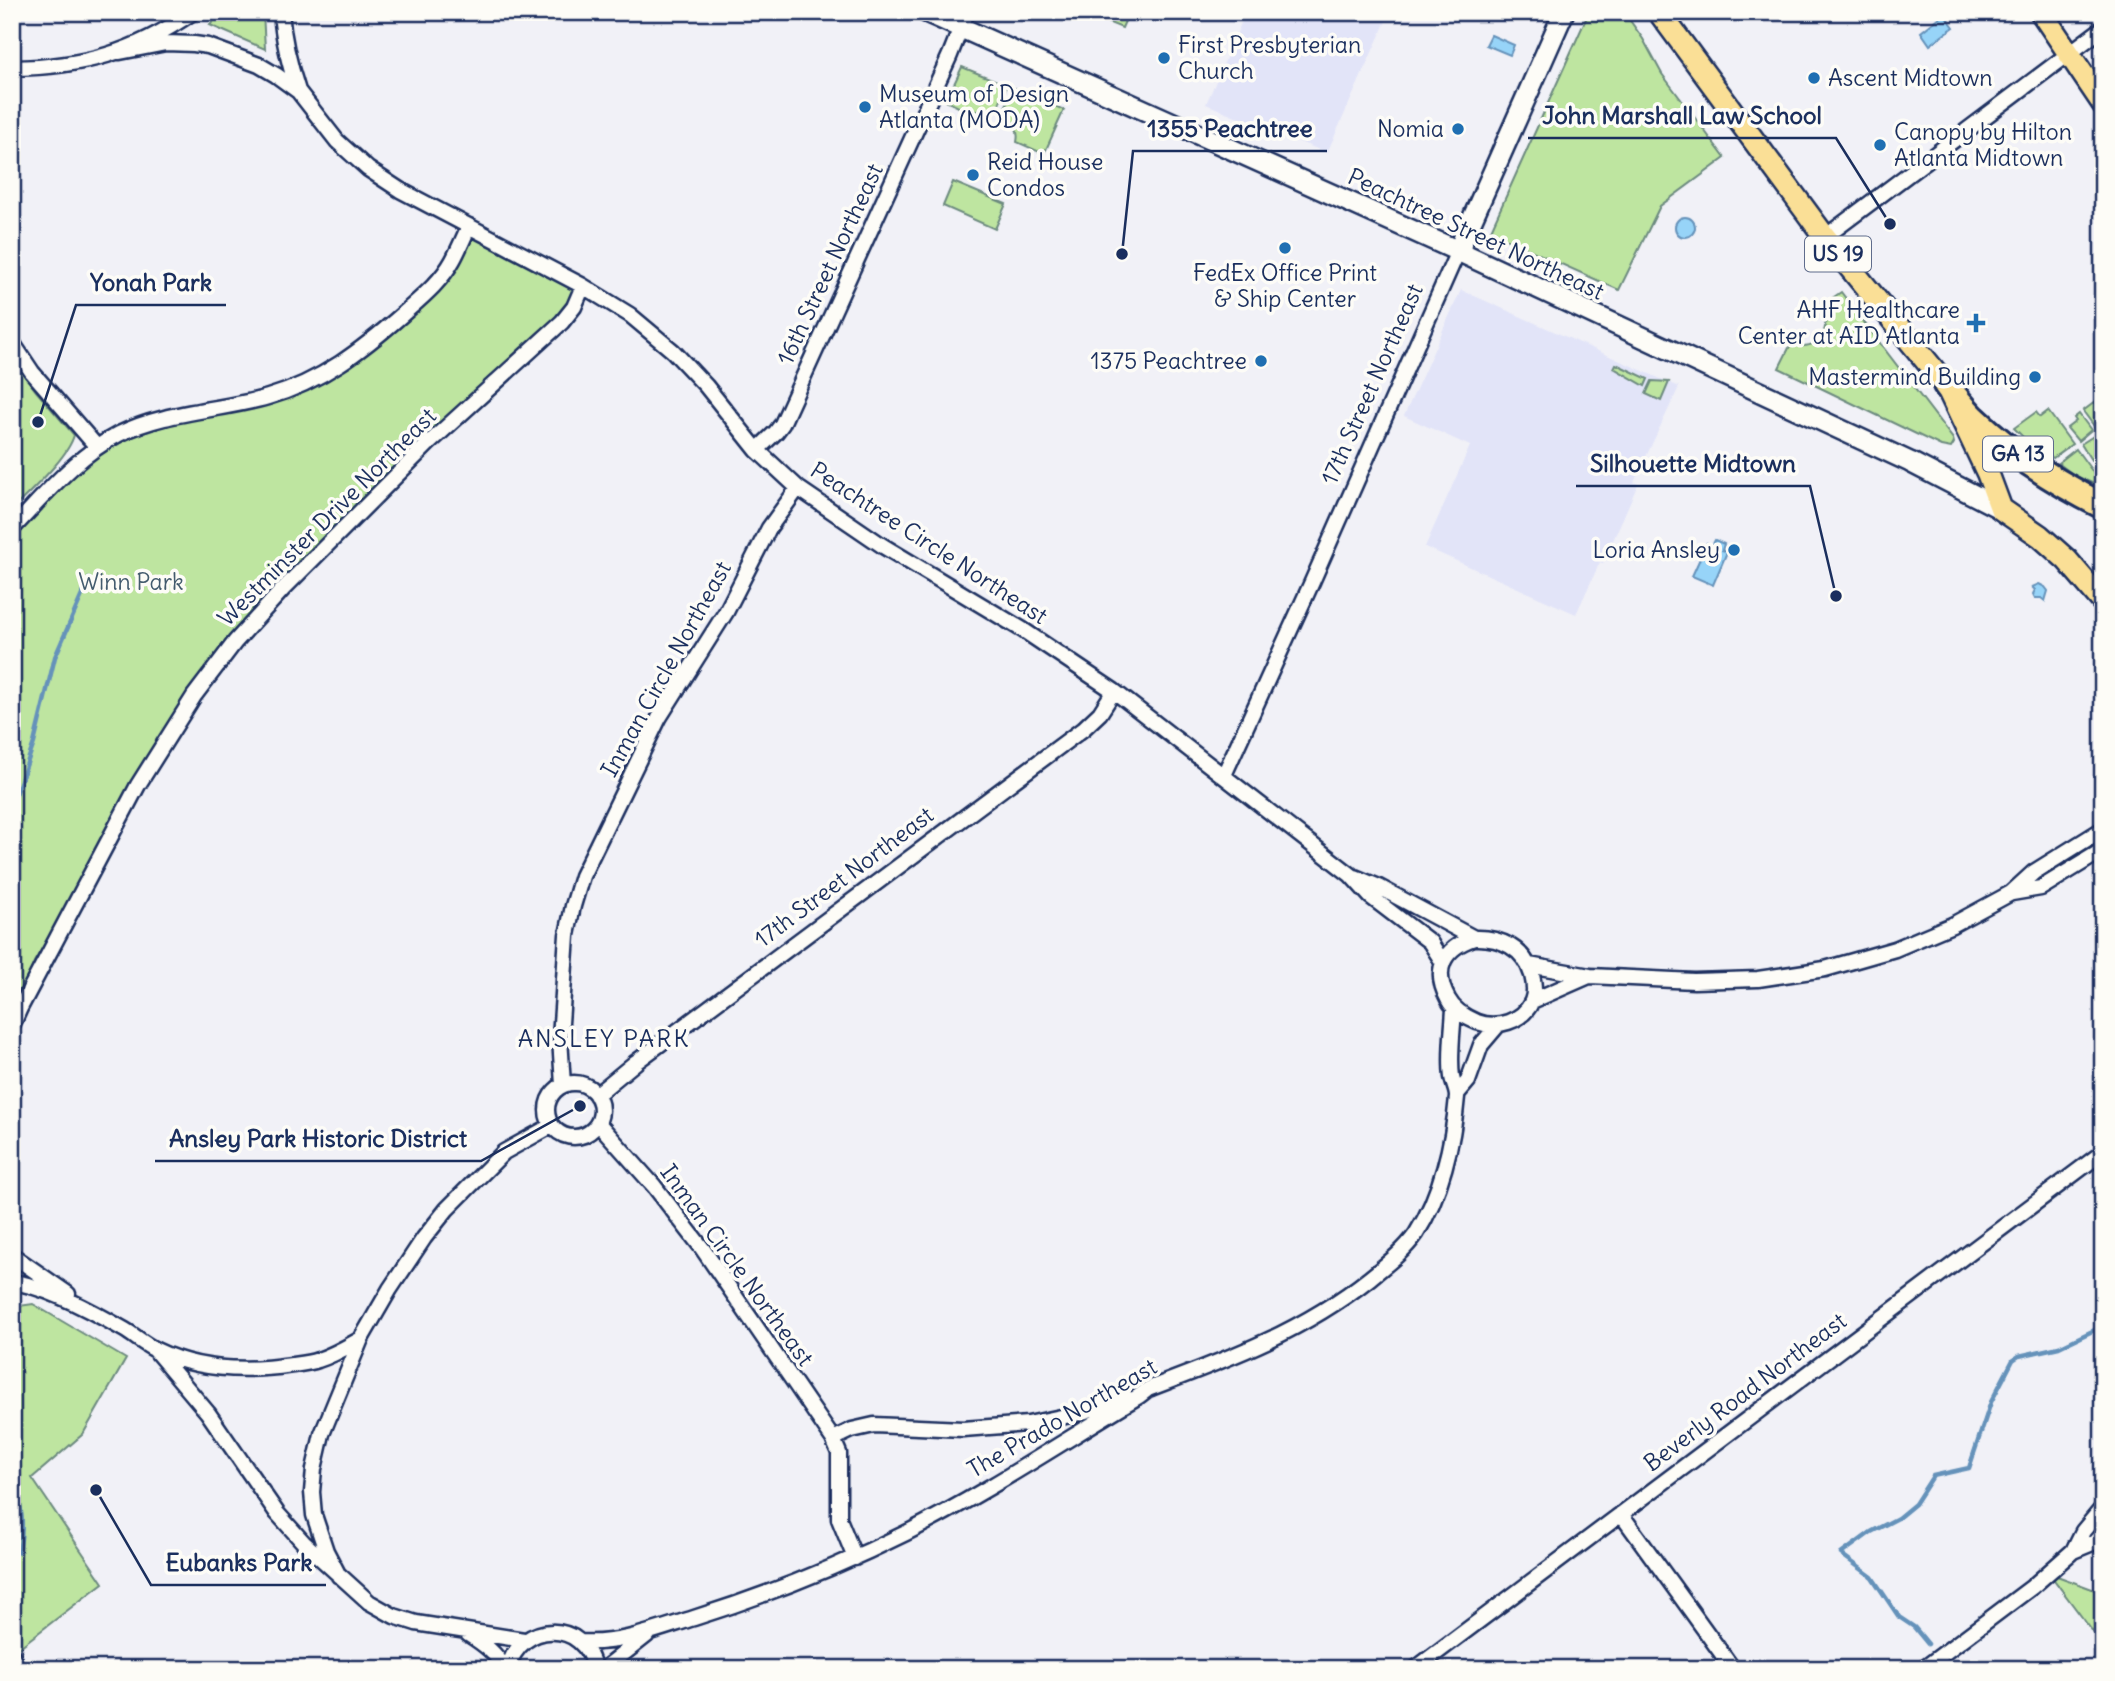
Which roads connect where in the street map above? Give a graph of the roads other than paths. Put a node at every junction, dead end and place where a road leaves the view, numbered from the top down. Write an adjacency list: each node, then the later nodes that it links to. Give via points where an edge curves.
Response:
1 (193, 12): 9 (street)
2 (281, 12): 12 (street, Peachtree Circle Northeast, via 285,51)
3 (926, 12): 7 (main road, Peachtree Street Northeast)
4 (1564, 12): 16 (main road, 17th Street Northeast)
5 (1659, 12): 15 (main road, US 19)
6 (2040, 12): 10 (main road)
7 (964, 20): 16 (main road, Peachtree Street Northeast); 21 (street, 16th Street Northeast, via 782,424)
8 (2103, 28): 10 (street)
9 (120, 52): 11 (street, via 58,66); 12 (street, Peachtree Circle Northeast, via 166,43 208,46 259,65)
10 (2069, 54): 13 (main road); 15 (street)
11 (12, 68)
12 (298, 91): 14 (street, Peachtree Circle Northeast, via 337,141 368,169)
13 (2103, 104)
14 (469, 226): 17 (street, Peachtree Circle Northeast); 20 (street, via 453,261 431,289 368,345 333,369 268,397 144,424)
15 (1825, 237): 19 (main road, US 19)
16 (1458, 251): 24 (main road, Peachtree Street Northeast); 28 (street, 17th Street Northeast)
17 (583, 286): 21 (street, Peachtree Circle Northeast, via 630,315 673,351); 39 (street, Westminster Drive Northeast, via 562,322 428,444 235,642 194,696 138,785)
18 (12, 341): 20 (street, via 32,372)
19 (1946, 385): 23 (highway, GA 13, via 1975,418 2038,470); 24 (main road, US 19)
20 (97, 447): 25 (street)
21 (757, 450): 22 (street, Peachtree Circle Northeast)
22 (797, 488): 27 (street, Peachtree Circle Northeast); 41 (street, Inman Circle Northeast, via 659,718 582,876 567,935 560,1038)
23 (2103, 506)
24 (2001, 509): 26 (main road, via 2067,559)
25 (12, 529)
26 (2103, 602)
27 (1114, 691): 28 (street, Peachtree Circle Northeast); 43 (street, 17th Street Northeast, via 1083,729)
28 (1224, 775): 31 (street, Peachtree Circle Northeast)
29 (2103, 829): 32 (street, via 2034,872)
30 (2103, 850): 32 (street, via 2041,888)
31 (1351, 875): 33 (street, Peachtree Circle Northeast); 34 (street, Peachtree Circle Northeast, via 1371,897 1430,942)
32 (2011, 894): 36 (street, via 1895,949 1825,969 1758,979 1694,981)
33 (1474, 938): 34 (street, via 1461,942); 35 (street, Peachtree Circle Northeast, via 1509,944)
34 (1442, 961): 38 (street, via 1441,978)
35 (1529, 965): 36 (street); 37 (street)
36 (1590, 976): 37 (street)
37 (1532, 1001): 40 (street, via 1514,1020)
38 (1454, 1008): 40 (street, via 1475,1021); 42 (street, The Prado Northeast, via 1452,1080)
39 (12, 1026)
40 (1497, 1026): 42 (street, The Prado Northeast, via 1481,1045 1468,1081)
41 (563, 1085): 43 (street, via 578,1083); 45 (street, via 547,1102)
42 (1457, 1094): 52 (street, The Prado Northeast, via 1442,1176 1415,1235 1396,1257 1288,1331)
43 (596, 1095): 44 (street, via 601,1109)
44 (598, 1123): 45 (street, via 587,1134 572,1138); 53 (street, Inman Circle Northeast, via 702,1248)
45 (551, 1126): 50 (street, via 504,1152 447,1209)
46 (2103, 1152): 55 (street, Beverly Road Northeast)
47 (12, 1255): 49 (street)
48 (12, 1282): 49 (street, The Prado Northeast, via 43,1290)
49 (100, 1316): 51 (street, The Prado Northeast)
50 (361, 1339): 51 (street, The Prado Northeast, via 315,1361 266,1369 184,1361); 59 (street, via 322,1434 314,1469 314,1515)
51 (155, 1350): 59 (street, The Prado Northeast, via 208,1413 277,1513)
52 (1148, 1389): 53 (street, via 1080,1413 1028,1424 963,1429 874,1425); 58 (street, The Prado Northeast, via 959,1504)
53 (833, 1439): 58 (street, Inman Circle Northeast, via 839,1453 839,1519)
54 (2103, 1507): 57 (street)
55 (1621, 1514): 70 (street, Beverly Road Northeast); 71 (street)
56 (2103, 1533): 57 (street, via 2095,1542)
57 (2073, 1551): 65 (street)
58 (855, 1558): 61 (street, The Prado Northeast, via 758,1598)
59 (339, 1576): 60 (street, The Prado Northeast, via 394,1616)
60 (464, 1631): 62 (street, The Prado Northeast); 67 (street, The Prado Northeast, via 486,1645)
61 (652, 1631): 63 (street, The Prado Northeast, via 605,1642); 69 (street, The Prado Northeast)
62 (524, 1640): 63 (street, The Prado Northeast, via 549,1631); 67 (street, The Prado Northeast)
63 (581, 1642): 68 (street)
64 (12, 1656): 66 (street)
65 (1930, 1667)
66 (17, 1669)
67 (507, 1669)
68 (594, 1669)
69 (604, 1669)
70 (1415, 1669)
71 (1733, 1669)

